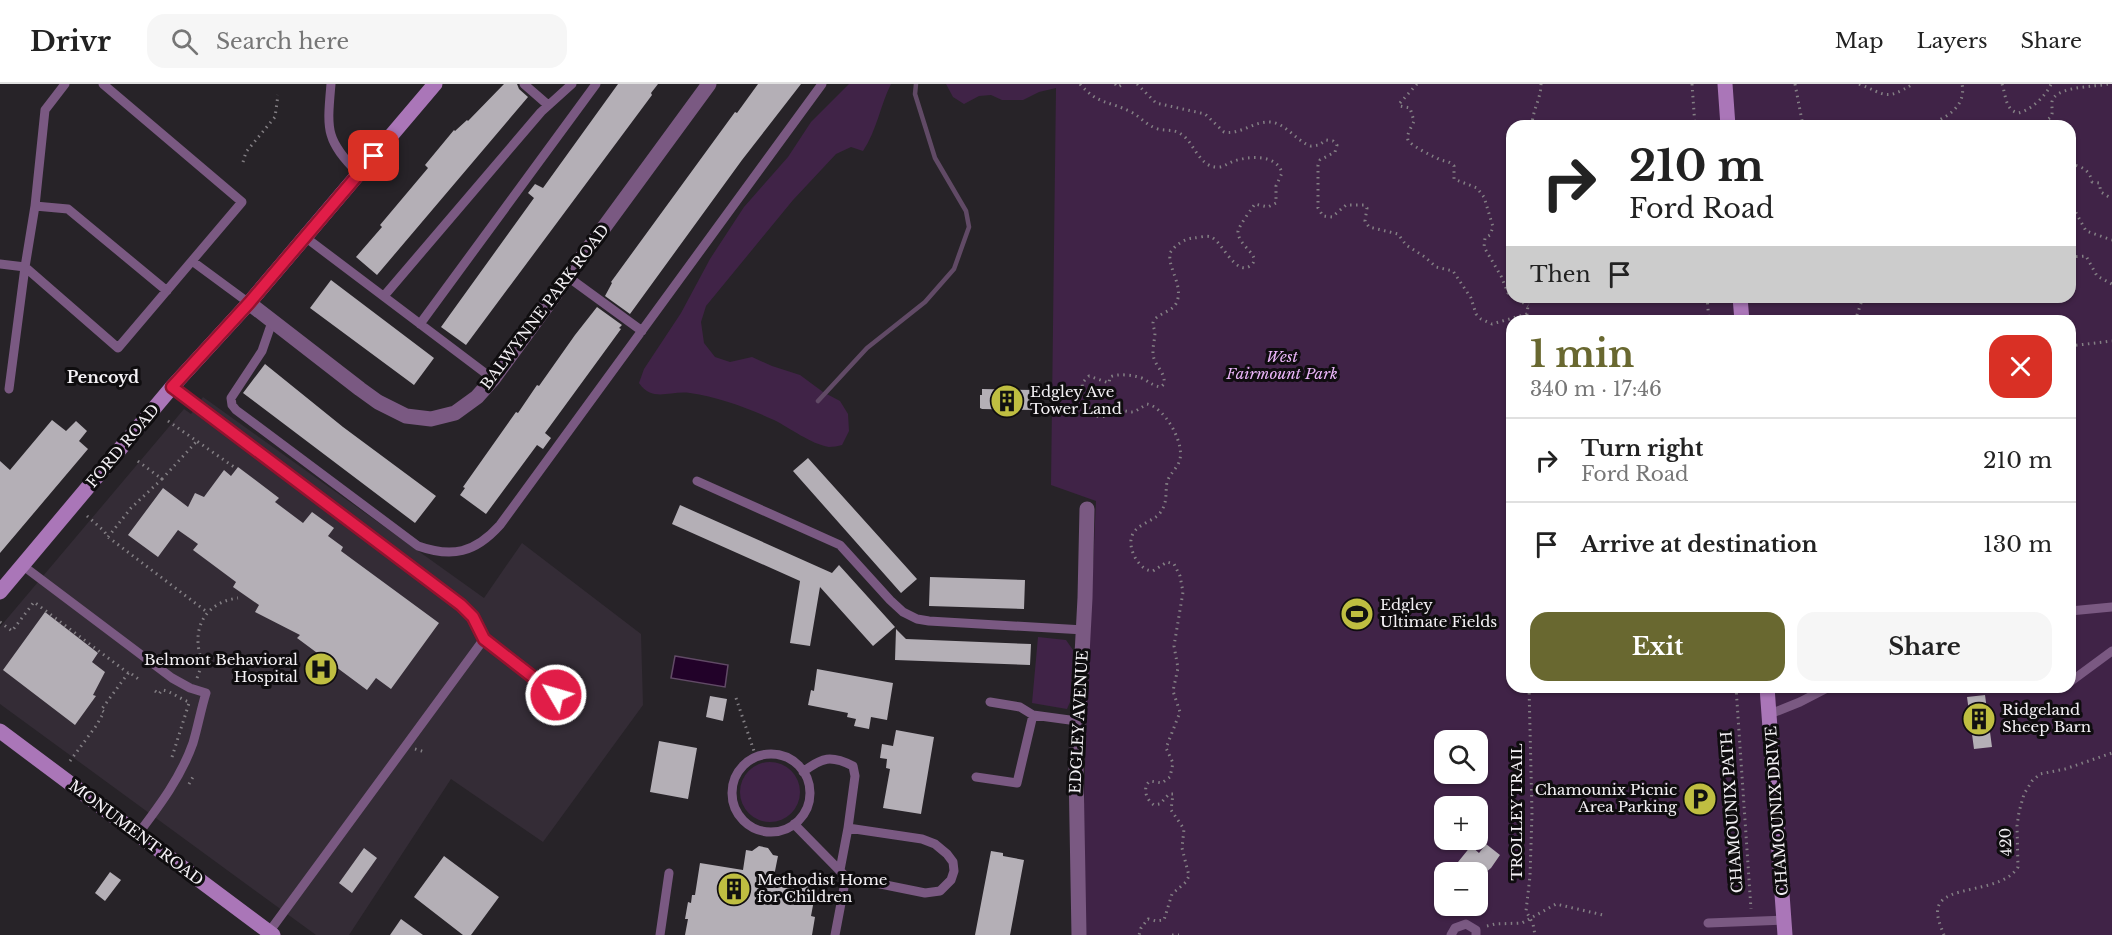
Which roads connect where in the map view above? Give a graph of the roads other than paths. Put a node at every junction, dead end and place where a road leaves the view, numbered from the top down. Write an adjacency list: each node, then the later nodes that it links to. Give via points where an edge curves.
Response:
1 (65, 84): 14 (lane, via 45,110)
2 (103, 84): 16 (lane, via 242,202)
3 (331, 84): 13 (lane, via 328,113 332,140)
4 (435, 84): 13 (main road, FORD ROAD)
5 (524, 84): 11 (lane)
6 (572, 84): 11 (lane)
7 (596, 84): 24 (lane)
8 (709, 84): 19 (street, BALWYNNE PARK ROAD)
9 (822, 84): 25 (lane)
10 (1725, 84): 12 (main road)
11 (548, 105): 21 (lane)
12 (1728, 120)
13 (359, 174): 15 (main road, FORD ROAD)
14 (35, 206): 18 (lane); 20 (lane, via 68,209)
15 (305, 237): 21 (lane); 22 (main road, FORD ROAD)
16 (192, 261): 20 (lane); 22 (lane)
17 (0, 264): 18 (lane)
18 (25, 267): 20 (lane, via 118,348); 28 (lane)
19 (568, 277): 25 (lane); 26 (street, BALWYNNE PARK ROAD)
20 (167, 291)
21 (384, 297): 24 (lane)
22 (249, 303): 23 (street, BALWYNNE PARK ROAD); 27 (main road, FORD ROAD)
23 (272, 322): 25 (lane, via 262,351 231,398 232,405 402,536 417,546 446,553 467,549 488,538); 26 (street, BALWYNNE PARK ROAD, via 369,395 405,416 431,419 455,413)
24 (420, 324): 26 (lane)
25 (642, 331)
26 (493, 379)
27 (172, 387): 31 (main road, FORD ROAD); 36 (lane, via 461,605 473,617)
28 (9, 389)
29 (697, 481): 35 (lane, via 840,545 890,600 917,619)
30 (1087, 509): 35 (street, EDGLEY AVENUE)
31 (22, 565): 32 (main road, FORD ROAD); 51 (lane, via 172,678 206,693 181,771)
32 (0, 592)
33 (2112, 607): 34 (lane)
34 (2076, 610)
35 (1084, 630): 45 (street, EDGLEY AVENUE)
36 (484, 639): 41 (lane); 57 (lane)
37 (2112, 651): 38 (lane)
38 (2076, 678)
39 (1768, 693): 43 (main road, CHAMOUNIX DRIVE)
40 (1817, 693): 43 (lane)
41 (556, 695)
42 (990, 702): 44 (lane, via 1020,707)
43 (1770, 714): 55 (main road, CHAMOUNIX DRIVE)
44 (1034, 716): 45 (lane); 48 (lane, via 1017,783)
45 (1077, 721): 60 (street, EDGLEY AVENUE)
46 (0, 731): 51 (main road, MONUMENT ROAD)
47 (803, 772): 49 (lane, via 810,796 807,809); 49 (lane, via 783,756 771,754 747,762 733,782 734,807 751,827 776,832); 50 (lane, via 818,760 831,758 853,765)
48 (976, 777)
49 (794, 824): 53 (lane)
50 (848, 828): 53 (lane); 53 (lane, via 928,841 947,854 954,871 940,891 925,892)
51 (138, 834): 57 (main road, MONUMENT ROAD)
52 (669, 873): 58 (lane)
53 (843, 874): 59 (lane)
54 (1708, 923): 55 (lane, via 1752,922)
55 (1785, 928)
56 (1476, 933): 61 (lane, via 1466,924)
57 (271, 934)
58 (660, 935)
59 (836, 935)
60 (1079, 935)
61 (1451, 935)

